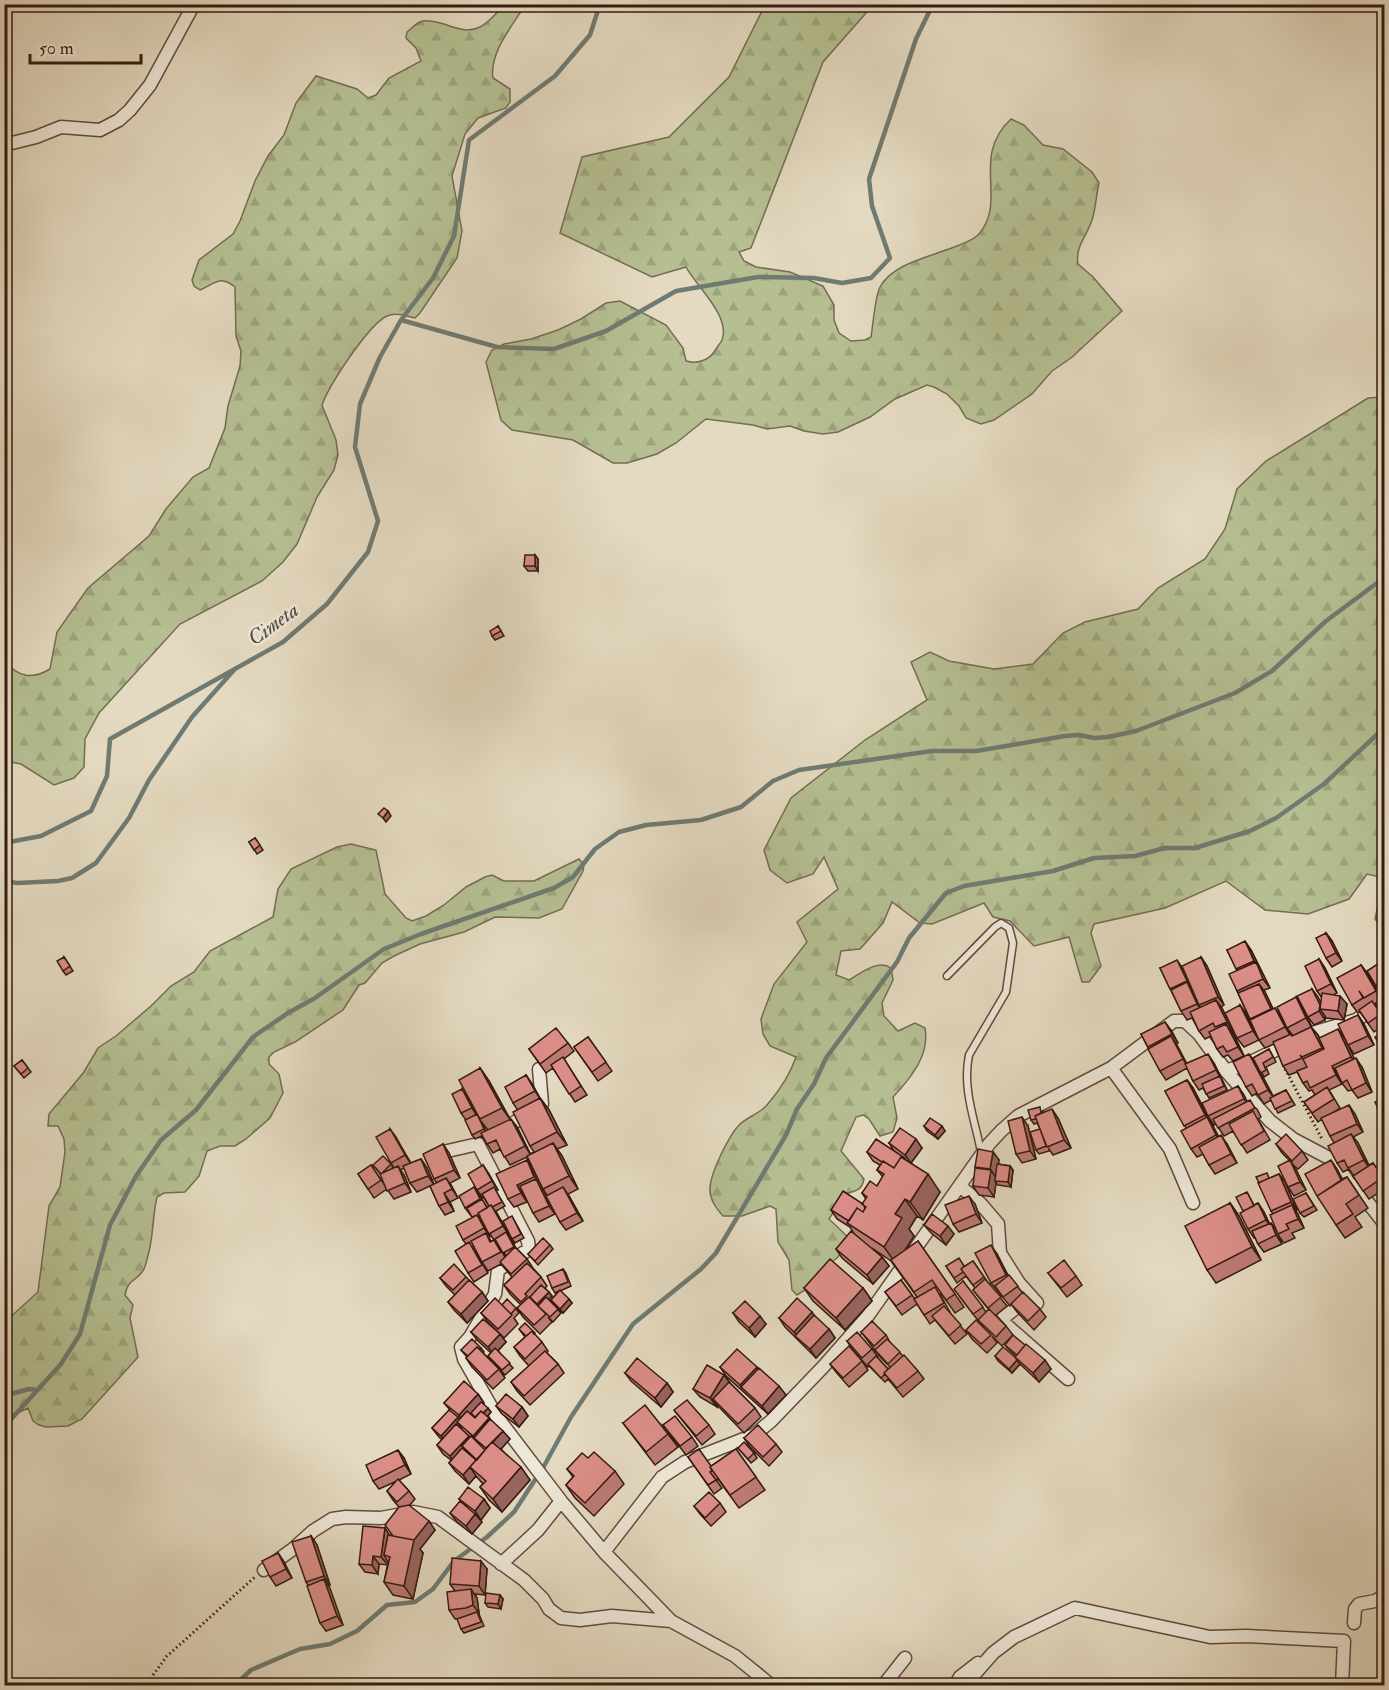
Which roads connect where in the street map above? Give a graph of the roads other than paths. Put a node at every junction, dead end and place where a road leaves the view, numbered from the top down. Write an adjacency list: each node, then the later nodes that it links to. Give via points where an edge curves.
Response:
1 (194, 4): 2 (street, via 150,85 119,120 100,130 61,127)
2 (4, 145)
3 (947, 976): 10 (lane, via 995,927 1001,923 1009,928 1013,943 1006,992 967,1065 966,1093)
4 (1384, 1003): 7 (street, via 1356,1020 1310,1034)
5 (1111, 1068): 7 (street, via 1179,1019 1199,1034); 10 (street, via 1018,1116 1000,1131); 12 (street, via 1170,1149)
6 (539, 1069): 8 (street, via 542,1104)
7 (1226, 1071): 13 (street, via 1270,1121 1293,1140 1336,1164)
8 (478, 1144): 9 (street); 15 (street, via 525,1233 529,1249 498,1270 495,1294 461,1347 462,1352 497,1417)
9 (443, 1152)
10 (981, 1156): 11 (street)
11 (960, 1186): 14 (street, via 998,1224 1000,1253 1033,1298 1003,1318 1003,1322); 16 (street, via 867,1317 771,1421 754,1435 685,1462 662,1477)
12 (1193, 1203)
13 (1384, 1223)
14 (1068, 1379)
15 (561, 1501): 16 (street); 17 (street, via 538,1530)
16 (604, 1552): 20 (street)
17 (501, 1564): 18 (street, via 438,1518 413,1512 381,1518 332,1519); 20 (street, via 524,1580 561,1618 612,1616)
18 (264, 1570)
19 (1384, 1596): 21 (street, via 1359,1604)
20 (671, 1621): 24 (street, via 735,1656)
21 (1354, 1623)
22 (993, 1653): 26 (street, via 971,1668); 27 (street); 28 (street, via 1014,1637 1075,1608 1210,1637 1344,1641)
23 (905, 1658): 25 (street)
24 (772, 1686)
25 (883, 1686)
26 (955, 1686)
27 (969, 1686)
28 (1342, 1686)

